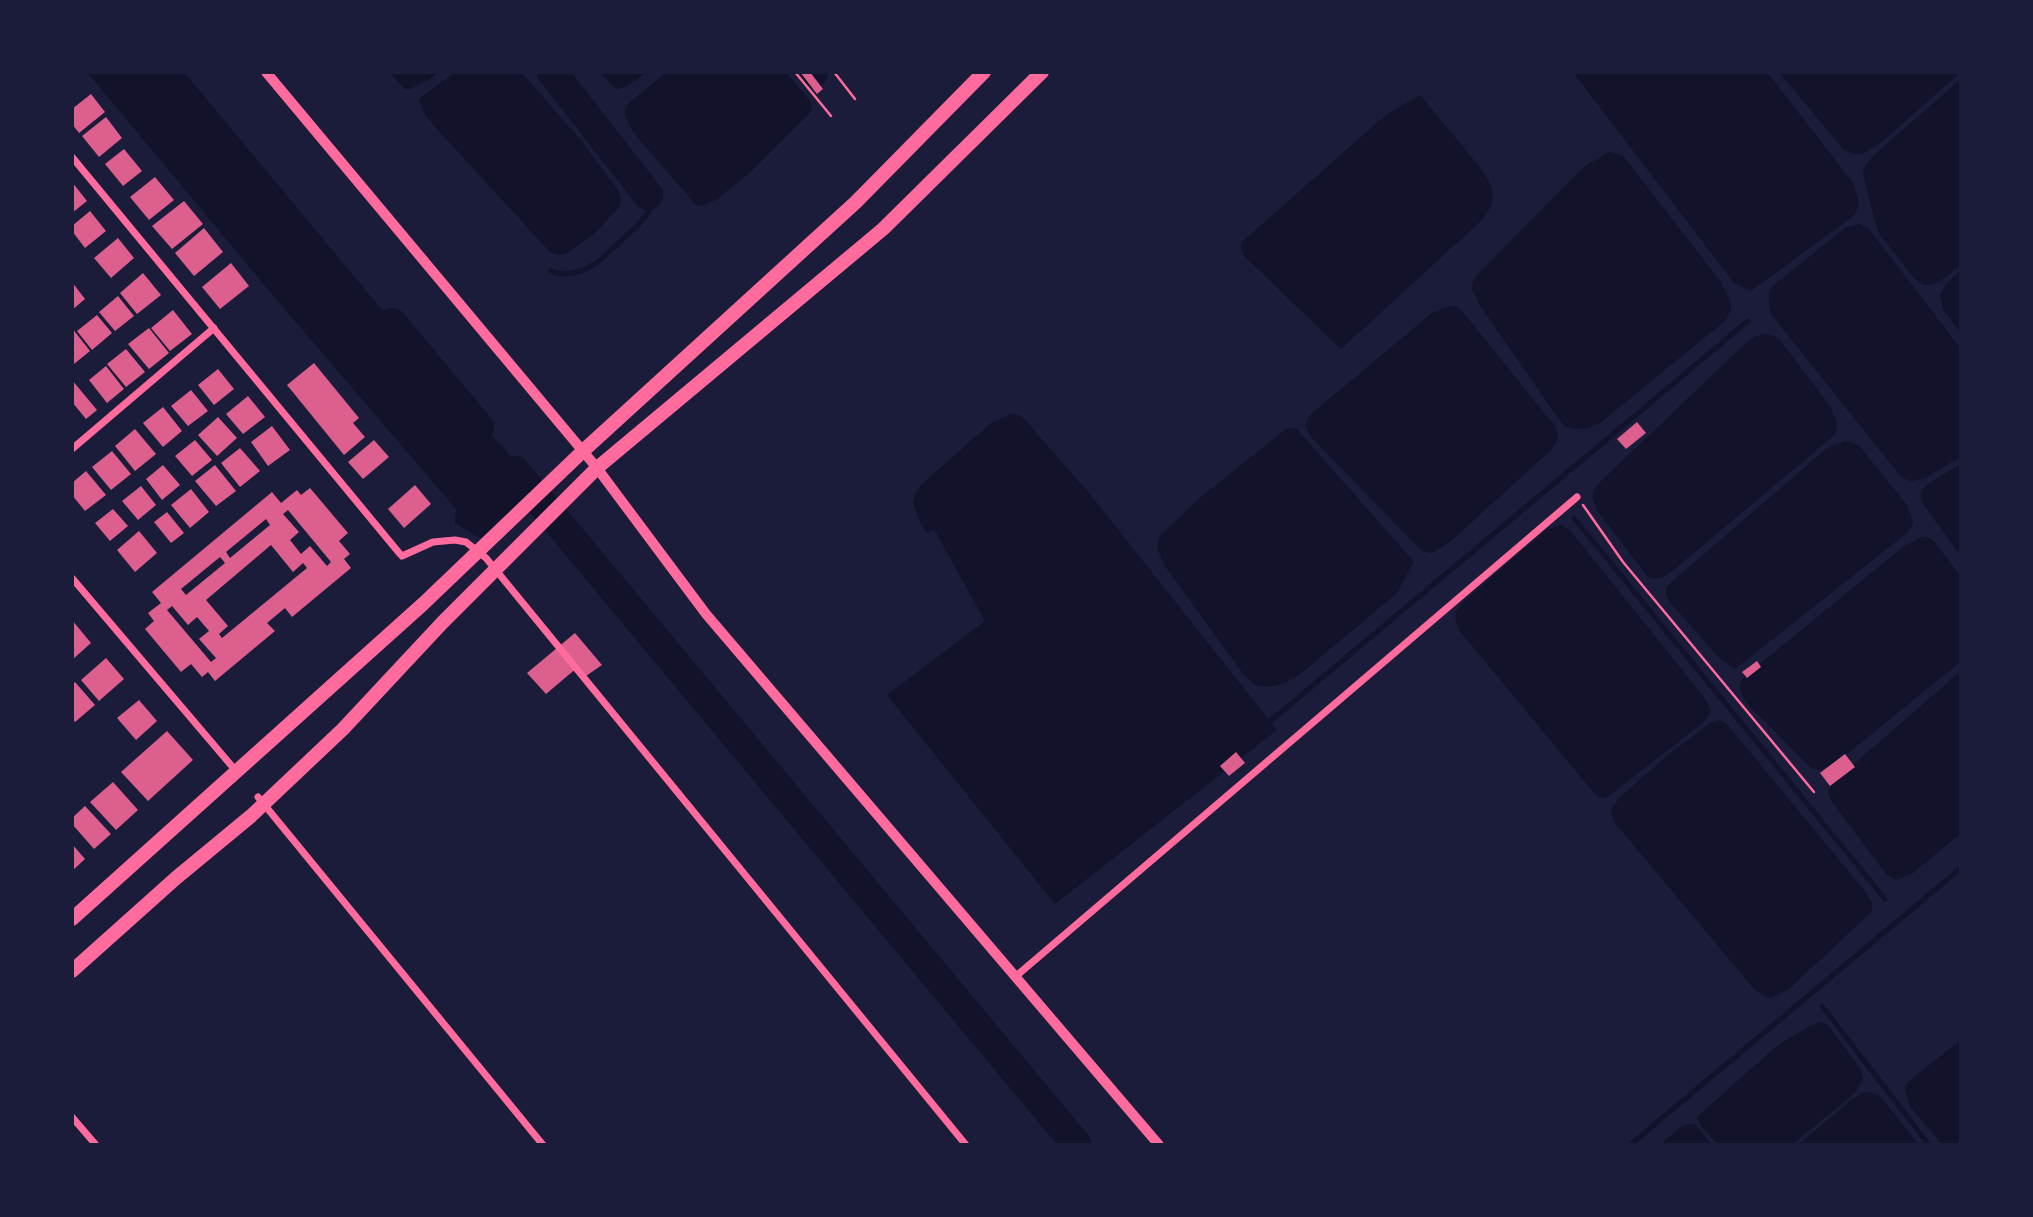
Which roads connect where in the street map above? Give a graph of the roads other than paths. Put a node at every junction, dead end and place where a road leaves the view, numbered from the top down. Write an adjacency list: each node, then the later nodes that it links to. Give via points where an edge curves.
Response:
1 (266, 72): 7 (street)
2 (984, 72): 7 (highway, via 856,202)
3 (1041, 72): 8 (highway, via 883,229)
4 (72, 157): 5 (street)
5 (214, 328): 6 (street); 19 (street, via 401,555 433,542 455,540 466,542 486,558)
6 (72, 449)
7 (583, 451): 8 (street); 11 (highway, via 423,604)
8 (597, 468): 14 (highway, via 343,729 251,816); 15 (street, via 706,614)
9 (1577, 497): 15 (street)
10 (72, 578): 11 (street)
11 (236, 771): 13 (highway)
12 (258, 797): 18 (street)
13 (72, 919)
14 (72, 971)
15 (1015, 976): 20 (street)
16 (72, 1117): 17 (street)
17 (96, 1145)
18 (543, 1145)
19 (966, 1145)
20 (1159, 1145)

